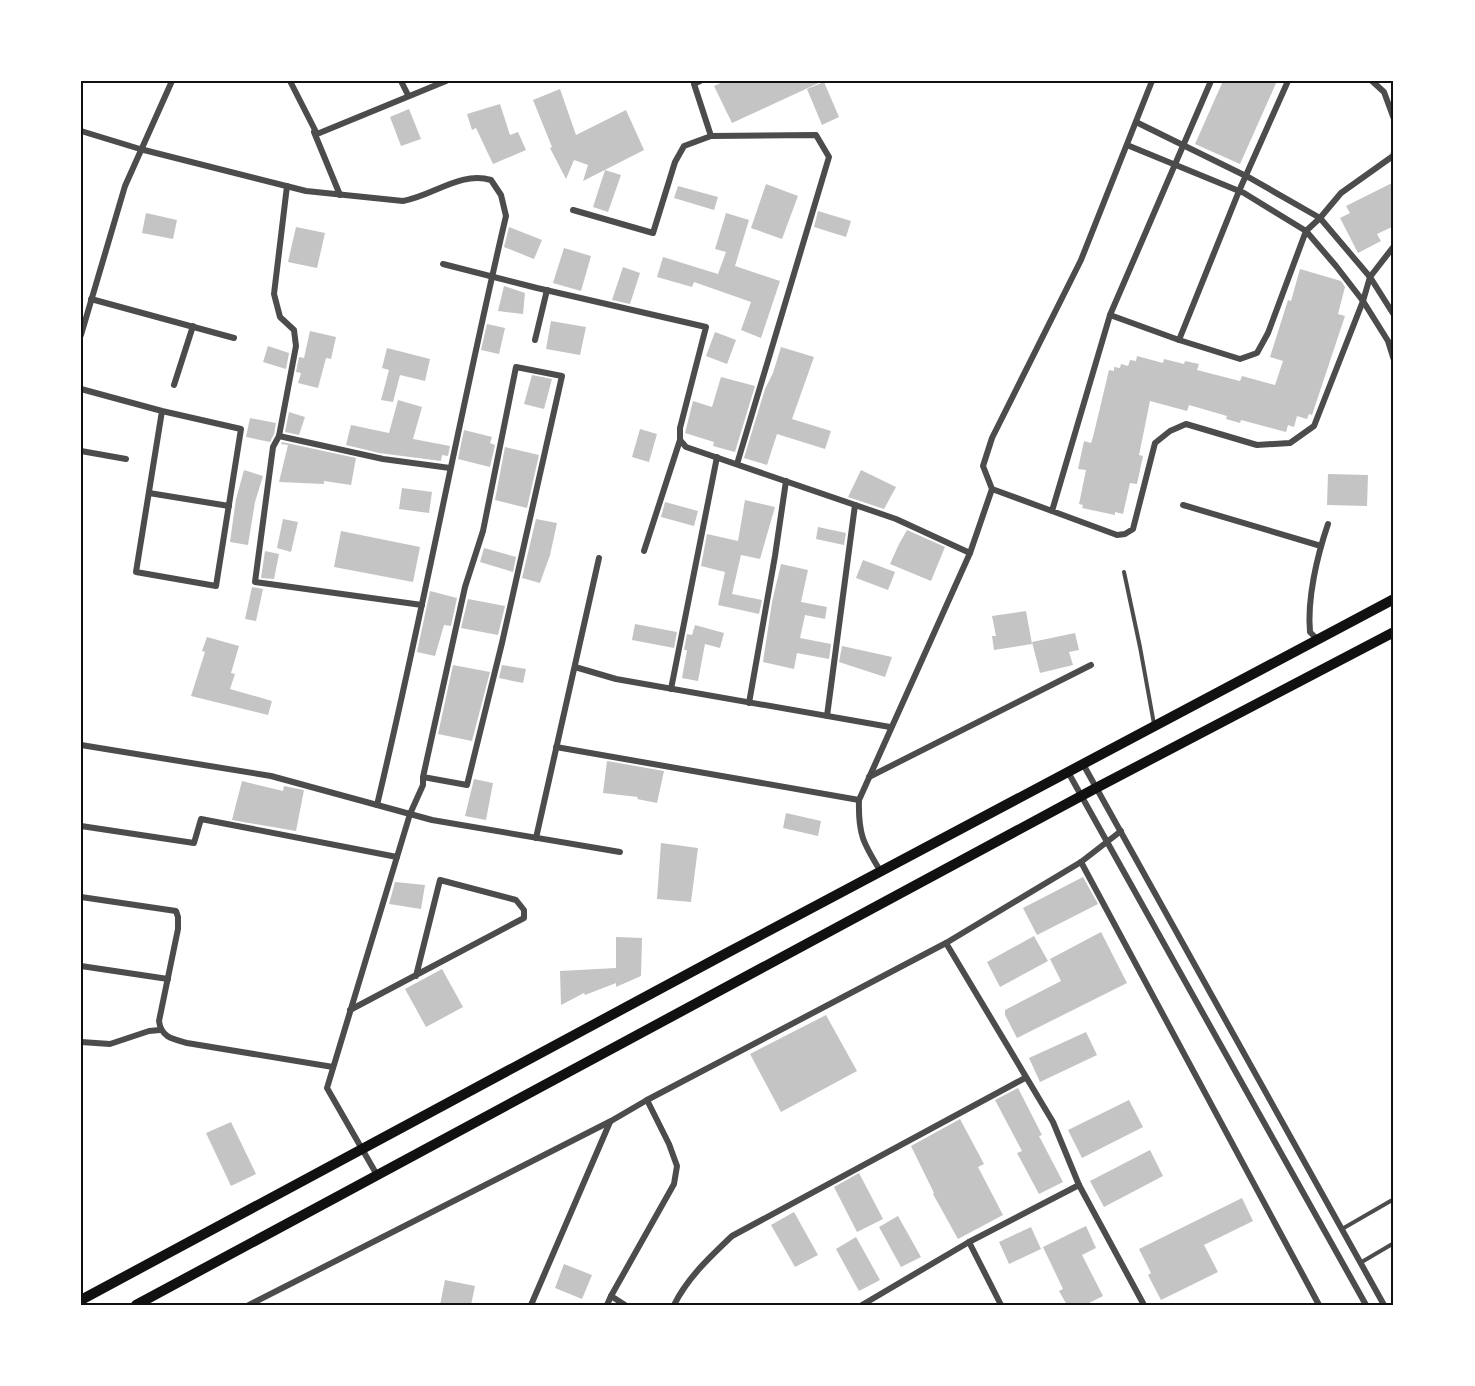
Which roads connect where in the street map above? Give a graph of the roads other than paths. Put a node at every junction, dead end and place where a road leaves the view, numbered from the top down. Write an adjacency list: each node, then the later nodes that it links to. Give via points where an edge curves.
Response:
1 (172, 81): 18 (street)
2 (290, 81): 14 (street)
3 (401, 81): 10 (street)
4 (446, 81): 10 (street)
5 (700, 81): 15 (street, via 694,84)
6 (1152, 81): 12 (street)
7 (1211, 81): 16 (street)
8 (1288, 81): 21 (street)
9 (1372, 81): 11 (street, via 1384,92)
10 (408, 95): 14 (street, via 318,134)
11 (1394, 119)
12 (1136, 122): 16 (street); 17 (street)
13 (81, 130): 18 (street)
14 (314, 131): 24 (street)
15 (711, 136): 25 (street, via 684,146 652,233); 51 (street, via 816,135 828,157)
16 (1183, 144): 20 (street); 21 (street)
17 (1126, 145): 20 (street); 54 (street, via 1082,260 992,438 983,466)
18 (140, 149): 22 (street); 33 (street)
19 (1394, 153): 26 (street, via 1341,193)
20 (1175, 164): 23 (street); 35 (street)
21 (1246, 177): 23 (street); 26 (street)
22 (286, 186): 24 (street); 46 (street, via 274,294 280,317 294,330 296,346)
23 (1239, 191): 27 (street); 41 (street)
24 (340, 195): 30 (street, via 404,201 462,179 491,180 501,195 506,216)
25 (573, 210)
26 (1320, 218): 27 (street); 31 (street)
27 (1306, 231): 34 (street); 41 (street, via 1268,333 1257,352 1240,359)
28 (1394, 246): 31 (street)
29 (443, 264): 30 (street)
30 (492, 277): 32 (street); 52 (street)
31 (1370, 277): 34 (street); 36 (street)
32 (547, 290): 40 (street); 47 (street, via 706,327)
33 (91, 299): 37 (street); 38 (street)
34 (1363, 301): 42 (street, via 1388,341); 59 (street, via 1314,426 1290,443 1257,445 1186,424 1155,443 1133,529 1117,535)
35 (1110, 315): 41 (street); 59 (street)
36 (1394, 315)
37 (193, 327): 39 (street); 43 (street)
38 (81, 335)
39 (234, 338)
40 (535, 339)
41 (1179, 340)
42 (1394, 360)
43 (174, 385)
44 (81, 389): 45 (street)
45 (162, 411): 55 (street); 58 (street, via 241,429)
46 (279, 436): 52 (street, via 383,459); 67 (street, via 273,447 255,582)
47 (680, 440): 49 (street, via 686,447); 62 (street)
48 (81, 452): 50 (street)
49 (717, 458): 51 (street); 72 (street)
50 (126, 459)
51 (737, 464): 53 (street)
52 (450, 468): 67 (street)
53 (786, 481): 56 (street); 73 (street)
54 (992, 489): 59 (street); 63 (street)
55 (149, 493): 58 (street); 58 (street, via 136,572 216,586)
56 (855, 505): 63 (street); 74 (street)
57 (1183, 505): 61 (street)
58 (229, 506)
59 (1052, 511)
60 (1328, 524): 61 (street)
61 (1321, 546): 69 (street, via 1309,620 1310,632)
62 (644, 550)
63 (970, 552): 76 (street)
64 (599, 558): 71 (street)
65 (1124, 572): 75 (lane)
66 (1394, 599): 69 (main road)
67 (422, 605): 86 (street)
68 (1394, 632): 83 (main road)
69 (1318, 640): 75 (main road)
70 (1091, 665): 82 (street)
71 (575, 667): 72 (street); 78 (street)
72 (671, 689): 73 (street)
73 (749, 703): 74 (street)
74 (828, 716): 76 (street)
75 (1154, 726): 79 (main road)
76 (890, 727): 82 (street)
77 (81, 745): 86 (street, via 271,776)
78 (556, 747): 85 (street); 90 (street)
79 (1083, 764): 80 (main road); 83 (street)
80 (1068, 771): 84 (street); 95 (main road)
81 (423, 777): 81 (street, via 467,785 562,376 516,368 483,531 465,587); 87 (street)
82 (869, 777): 85 (street)
83 (1096, 788): 84 (main road); 89 (street)
84 (1082, 796): 91 (street); 109 (main road)
85 (859, 800): 95 (street, via 860,833)
86 (377, 805): 87 (street)
87 (410, 814): 90 (street); 93 (street)
88 (81, 826): 93 (street, via 194,843 201,819)
89 (1121, 831): 91 (street); 112 (street)
90 (536, 838): 92 (street)
91 (1107, 842): 94 (street); 128 (street)
92 (620, 852)
93 (397, 857): 101 (street)
94 (1081, 862): 97 (street); 127 (street)
95 (881, 872): 108 (main road)
96 (81, 897): 100 (street, via 176,911 178,929)
97 (946, 943): 105 (street); 106 (street)
98 (81, 966): 100 (street)
99 (416, 976): 99 (street, via 440,880 516,900 524,910 524,918); 101 (street)
100 (168, 979): 102 (street)
101 (350, 1010): 104 (street)
102 (160, 1030): 103 (street, via 110,1044); 104 (street, via 169,1038 187,1043)
103 (81, 1042)
104 (333, 1067): 108 (street, via 327,1088)
105 (1025, 1078): 110 (street, via 1053,1122); 123 (street, via 732,1236 699,1268)
106 (647, 1100): 107 (street); 116 (street, via 677,1166 674,1184)
107 (610, 1122): 119 (street); 120 (street)
108 (363, 1150): 109 (street); 117 (main road)
109 (377, 1175): 118 (main road)
110 (1079, 1185): 113 (street); 126 (street)
111 (1394, 1199): 112 (lane)
112 (1342, 1230): 115 (street)
113 (969, 1242): 124 (street); 125 (street)
114 (1394, 1243): 115 (lane)
115 (1360, 1263): 129 (street)
116 (611, 1296): 121 (street); 122 (street)
117 (81, 1300)
118 (136, 1305)
119 (249, 1305)
120 (531, 1305)
121 (607, 1305)
122 (625, 1305)
123 (674, 1305)
124 (862, 1305)
125 (1002, 1305)
126 (1144, 1305)
127 (1319, 1305)
128 (1366, 1305)
129 (1384, 1305)

